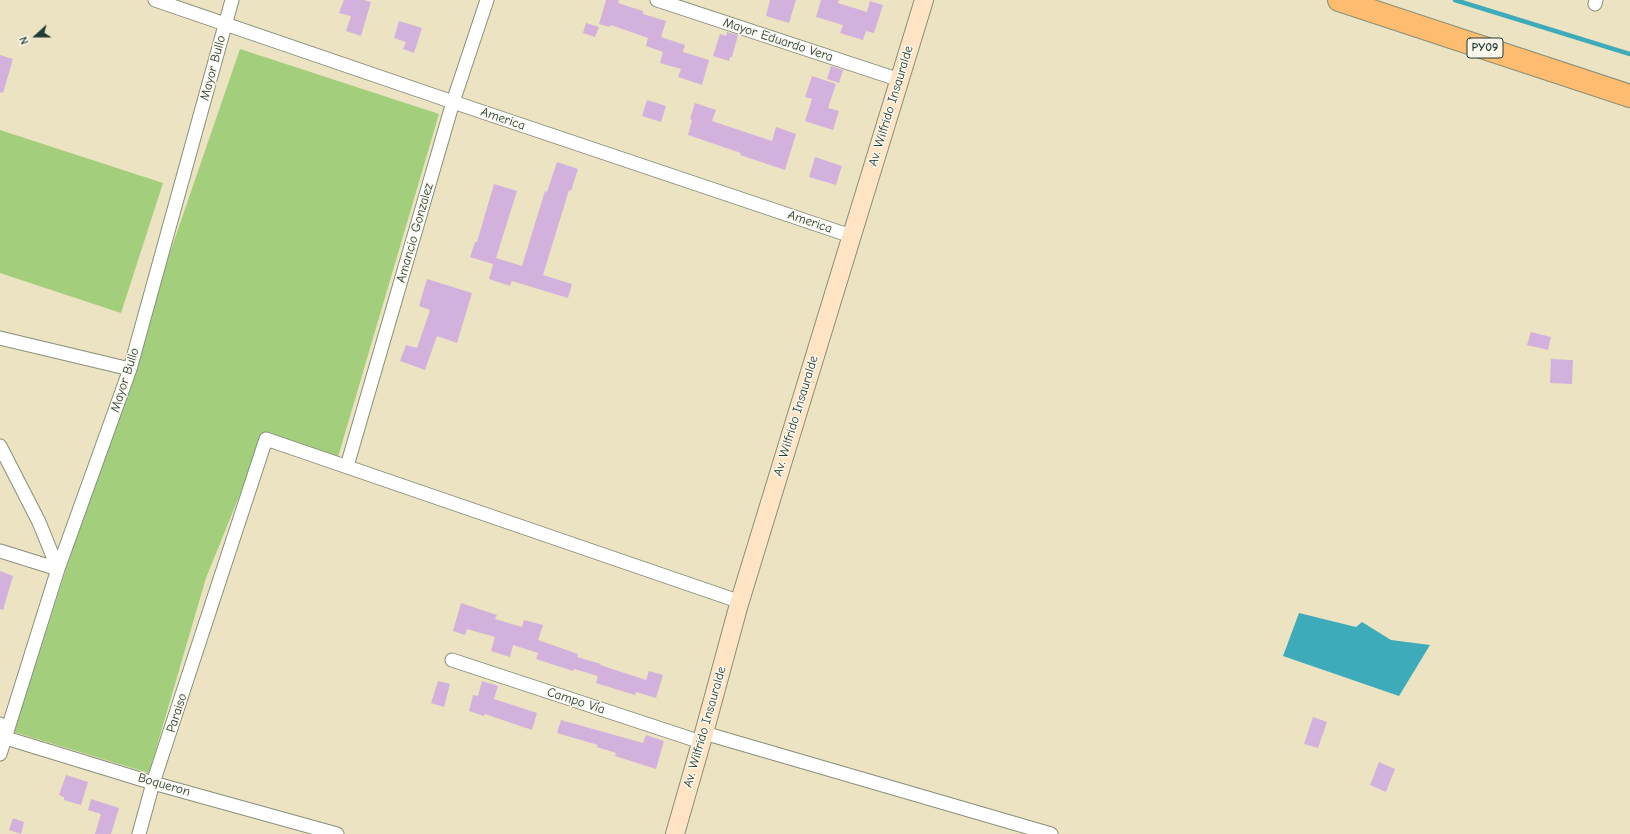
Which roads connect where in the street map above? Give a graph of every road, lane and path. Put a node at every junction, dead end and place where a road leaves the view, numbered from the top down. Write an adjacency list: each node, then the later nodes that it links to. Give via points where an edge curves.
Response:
1 (155, 0): 9 (street, America)
2 (232, 0): 9 (street, Mayor Bullo)
3 (487, 0): 13 (street, Amancio Gonzalez)
4 (657, 0): 10 (street, Mayor Eduardo Vera)
5 (914, 0): 10 (street)
6 (924, 0): 10 (street, Av. Wilfrido Insauralde)
7 (1340, 0): 12 (highway, PY09)
8 (1381, 0): 11 (highway, PY09)
9 (225, 24): 13 (street, America); 16 (street, Mayor Bullo)
10 (897, 78): 14 (street, Av. Wilfrido Insauralde)
11 (1630, 84)
12 (1630, 96)
13 (453, 102): 14 (street, America); 18 (street, Amancio Gonzalez)
14 (848, 235): 21 (street, Av. Wilfrido Insauralde)
15 (0, 338): 16 (street)
16 (130, 369): 20 (street, Mayor Bullo)
17 (0, 446): 20 (street, via 39,522)
18 (347, 466): 21 (street); 27 (street, Paraiso, via 266,439)
19 (0, 551): 20 (street)
20 (58, 569): 24 (street, Mayor Bullo)
21 (736, 602): 25 (street, Av. Wilfrido Insauralde)
22 (452, 660): 25 (street, Campo Vía)
23 (0, 724): 24 (street)
24 (6, 738): 26 (street, Mayor Bullo); 27 (street, Boqueron)
25 (700, 738): 31 (street); 32 (street, Av. Wilfrido Insauralde); 33 (street, Campo Vía)
26 (0, 754)
27 (153, 782): 28 (street, Boqueron); 29 (street, Paraiso)
28 (316, 831): 30 (street, Boqueron)
29 (138, 834)
30 (337, 834)
31 (667, 834)
32 (674, 834)
33 (1051, 834)

